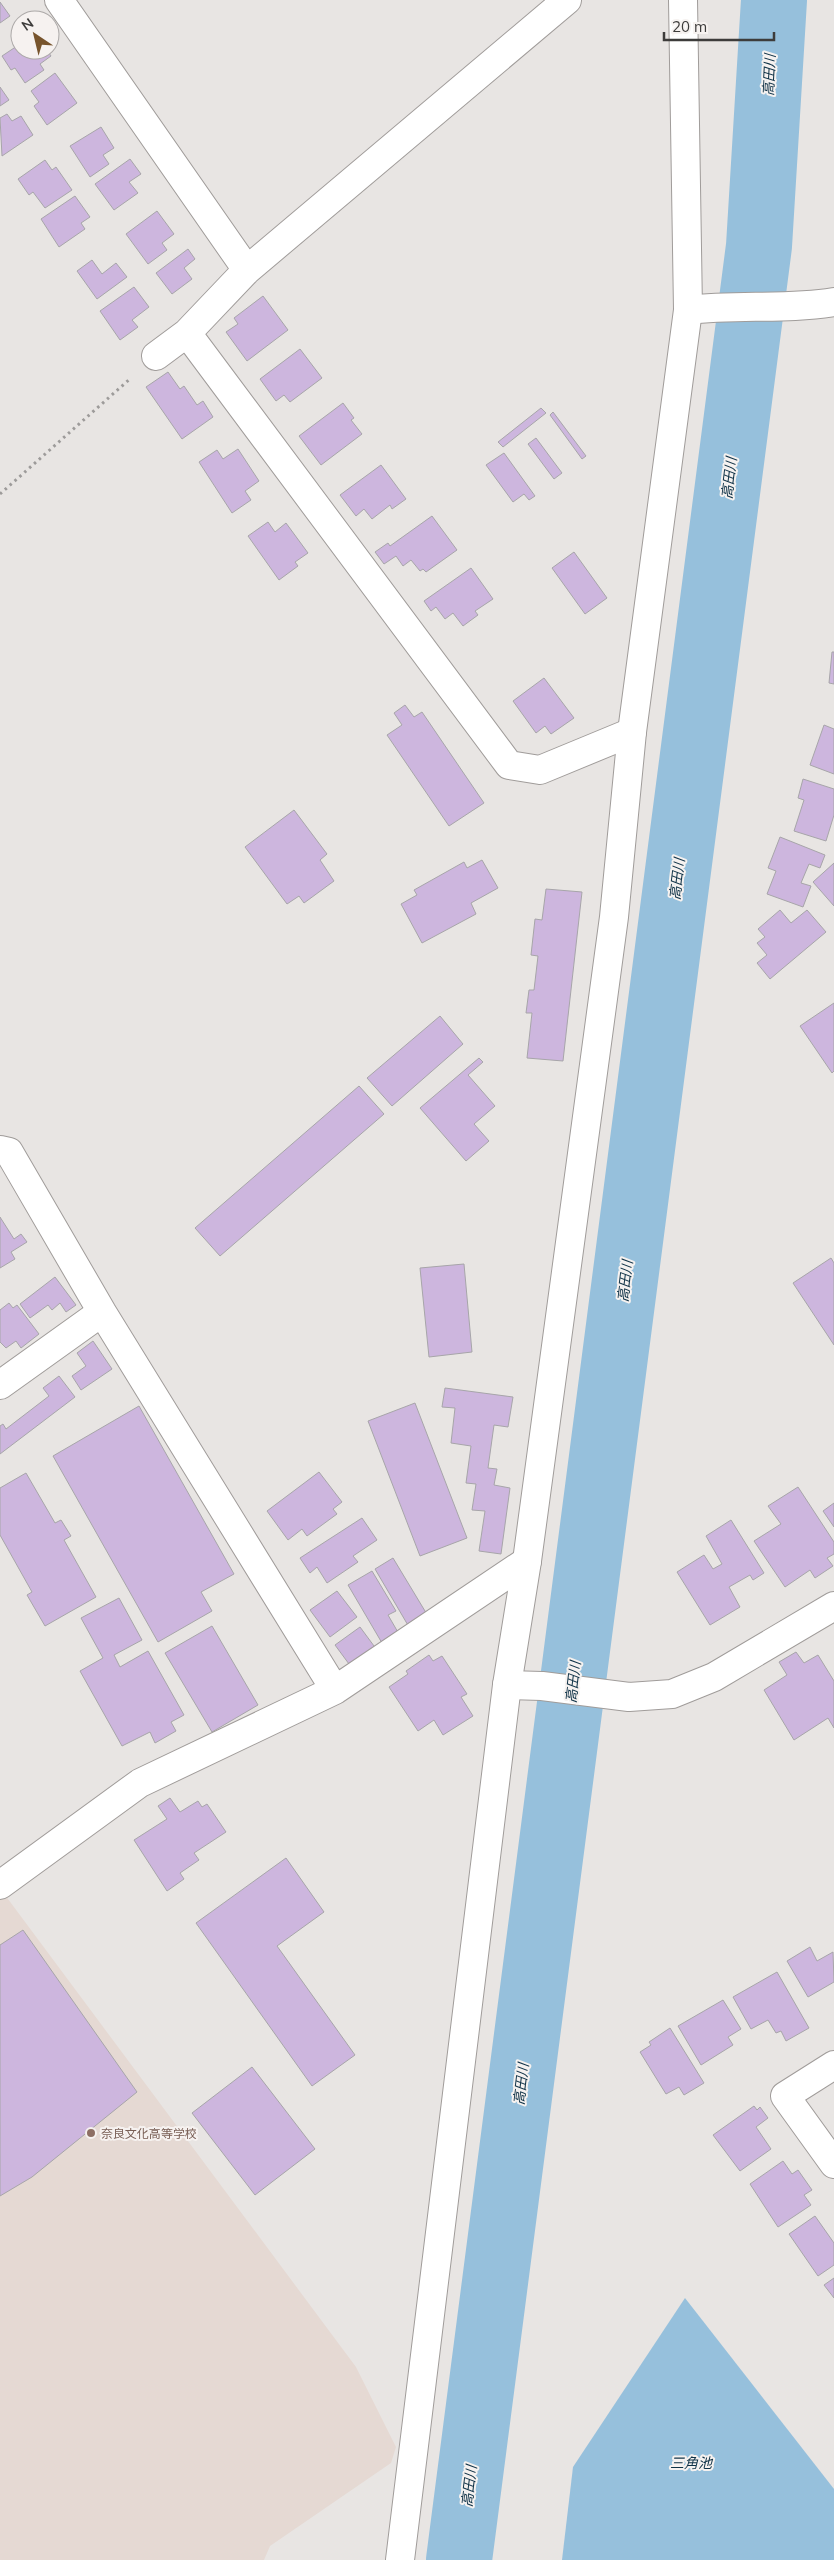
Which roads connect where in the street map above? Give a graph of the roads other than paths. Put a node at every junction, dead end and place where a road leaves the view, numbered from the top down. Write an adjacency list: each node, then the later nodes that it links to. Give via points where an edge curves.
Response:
1 (59, 0): 4 (street)
2 (567, 0): 4 (street)
3 (683, 0): 6 (street)
4 (247, 270): 7 (street)
5 (834, 302): 6 (street, via 802,307 715,306)
6 (688, 310): 9 (street)
7 (187, 333): 8 (street); 9 (street, via 509,765 540,770)
8 (156, 356)
9 (632, 732): 13 (street, via 614,917)
10 (0, 1150): 11 (street, via 8,1152)
11 (102, 1312): 12 (street); 16 (street)
12 (0, 1385)
13 (527, 1560): 15 (street); 16 (street)
14 (834, 1606): 15 (street, via 714,1676 672,1694 629,1698 542,1686)
15 (507, 1685): 20 (street)
16 (335, 1690): 17 (street, via 140,1783)
17 (0, 1885)
18 (834, 2065): 19 (street, via 785,2096)
19 (834, 2164)
20 (400, 2560)

